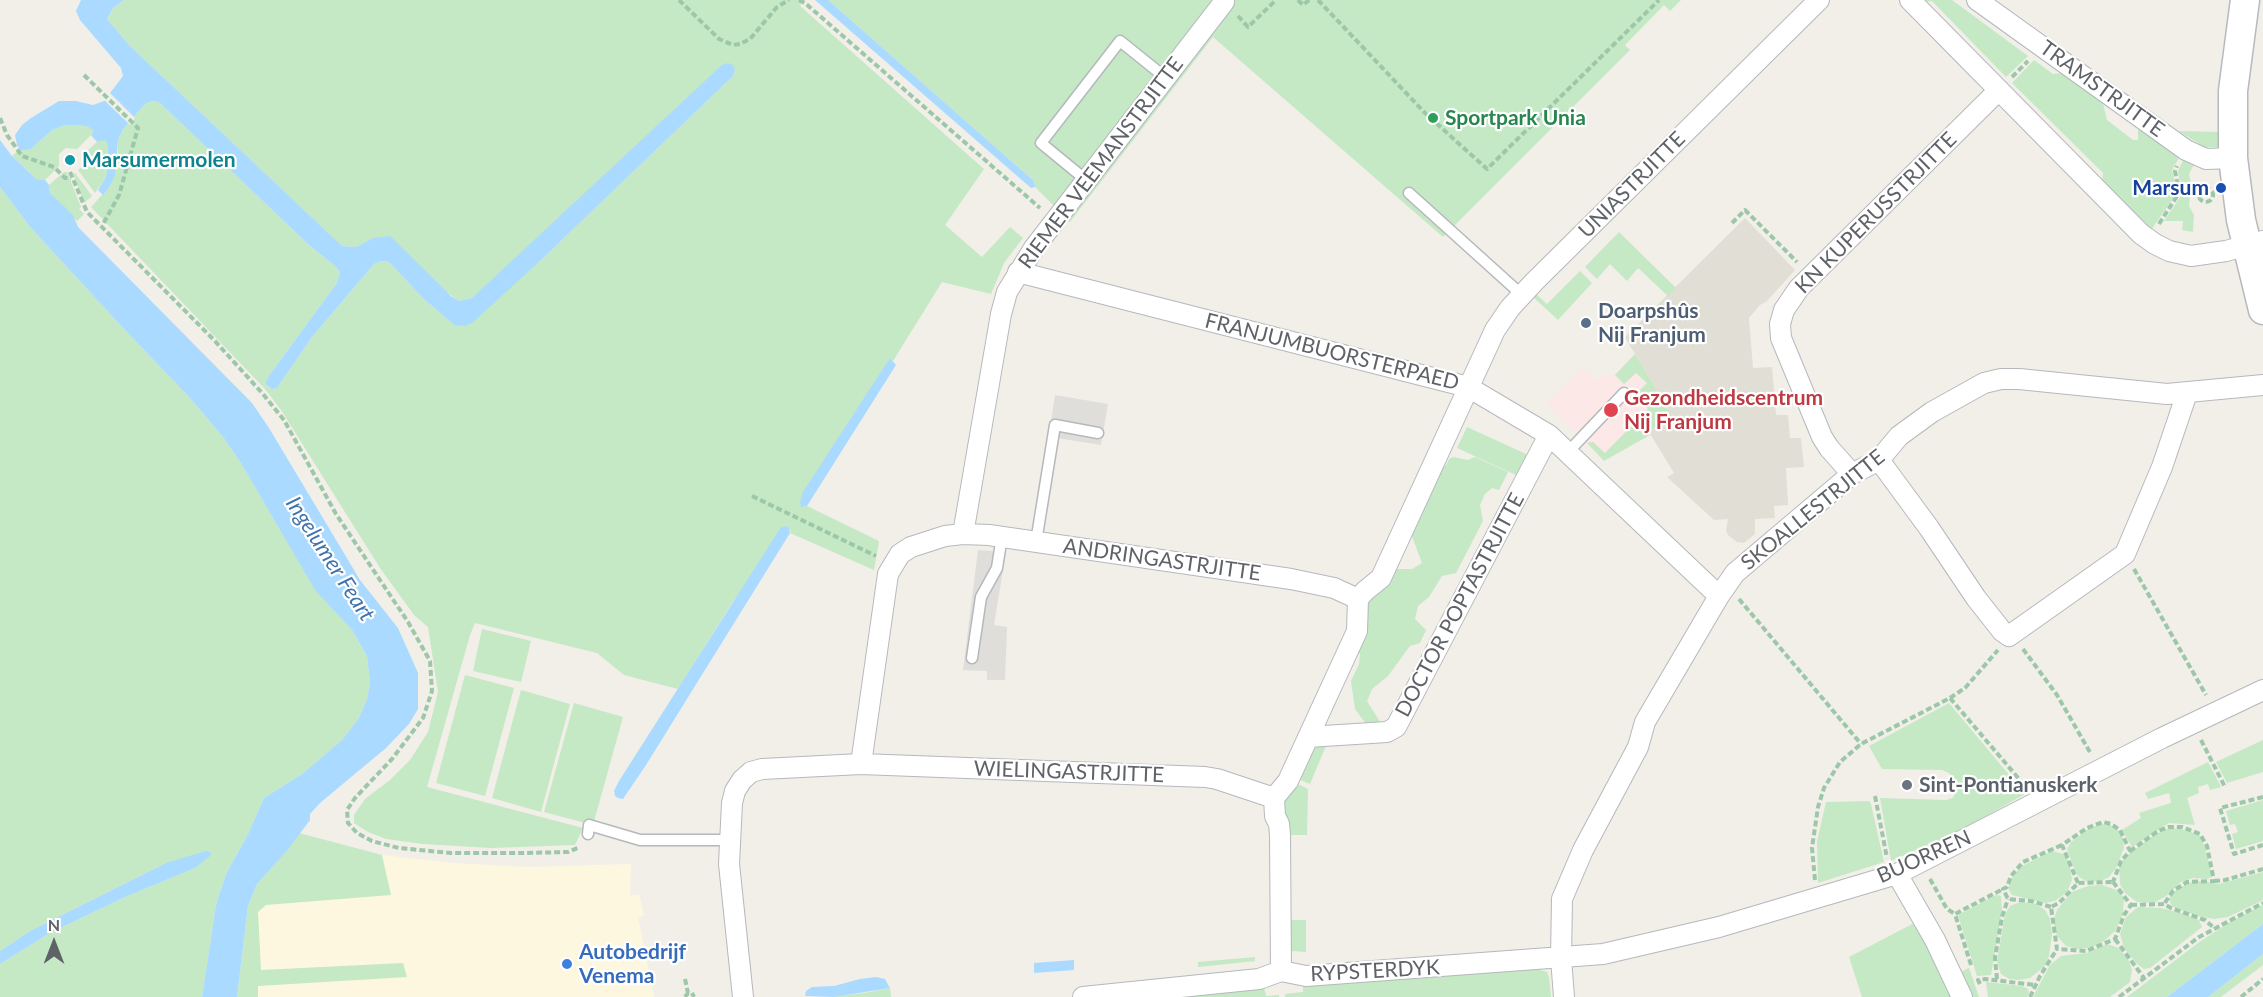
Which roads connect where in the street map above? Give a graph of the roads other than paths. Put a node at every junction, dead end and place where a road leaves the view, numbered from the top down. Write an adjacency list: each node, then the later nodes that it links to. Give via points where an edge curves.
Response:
1 (1819, 0): 13 (street, UNIASTRJITTE)
2 (1910, 0): 7 (street)
3 (1977, 0): 8 (street, TRAMSTRJITTE, via 2186,150 2206,159)
4 (2245, 0): 8 (main road, via 2233,91)
5 (1224, 2): 6 (street, RIEMER VEEMANSTRJITTE)
6 (1166, 78): 9 (street, RIEMER VEEMANSTRJITTE); 9 (lane, via 1120,41 1041,143)
7 (1999, 90): 11 (street, via 2148,239 2169,251 2191,256); 23 (street, KN KUPERUSSTRJITTE, via 1811,276 1784,310 1781,338 1822,436)
8 (2233, 158): 11 (main road, via 2235,184)
9 (1086, 180): 12 (street, RIEMER VEEMANSTRJITTE)
10 (1409, 193): 13 (lane)
11 (2255, 243): 14 (main road)
12 (1018, 272): 16 (street, FRANJUMBUORSTERPAED); 24 (street, RIEMER VEEMANSTRJITTE, via 1001,314)
13 (1522, 295): 16 (street, UNIASTRJITTE, via 1495,330)
14 (2263, 310)
15 (2263, 385): 18 (street, SKOALLESTRJITTE)
16 (1468, 387): 20 (street, FRANJUMBUORSTERPAED); 28 (street, via 1380,578)
17 (1624, 393): 21 (lane)
18 (2187, 393): 22 (street, SKOALLESTRJITTE, via 2001,379 1984,383 1932,412 1899,436); 22 (street, via 2125,554 2009,636 1976,598)
19 (1098, 433): 26 (lane, via 1055,425)
20 (1549, 435): 21 (street, FRANJUMBUORSTERPAED); 31 (street, DOCTOR POPTASTRJITTE, via 1396,727 1387,732)
21 (1567, 453): 27 (street, FRANJUMBUORSTERPAED)
22 (1879, 460): 23 (street, SKOALLESTRJITTE)
23 (1852, 474): 27 (street, SKOALLESTRJITTE, via 1735,573)
24 (963, 534): 25 (street, ANDRINGASTRJITTE); 32 (street, via 910,547 892,564 885,584)
25 (1002, 536): 26 (street, ANDRINGASTRJITTE); 29 (lane, via 997,568 981,597)
26 (1036, 542): 28 (street, ANDRINGASTRJITTE, via 1291,579 1334,588)
27 (1722, 592): 37 (street, SKOALLESTRJITTE, via 1645,722 1638,747 1583,850 1561,905)
28 (1359, 599): 31 (street, via 1357,631)
29 (972, 658)
30 (2263, 690): 36 (street, BUORREN)
31 (1308, 737): 33 (street, via 1288,781)
32 (861, 764): 33 (street, WIELINGASTRJITTE, via 1205,777); 35 (street, via 751,772 735,791)
33 (1274, 798): 38 (street, via 1280,835)
34 (588, 834): 35 (lane, via 590,825 640,840)
35 (730, 840): 39 (street, via 730,884)
36 (1897, 874): 37 (street, BUORREN, via 1620,952); 42 (street)
37 (1561, 958): 38 (street, RYPSTERDYK, via 1306,976); 41 (street, SKOALLESTRJITTE)
38 (1281, 971): 40 (street, RYPSTERDYK, via 1260,979)
39 (743, 997)
40 (1083, 997)
41 (1564, 997)
42 (1962, 997)

